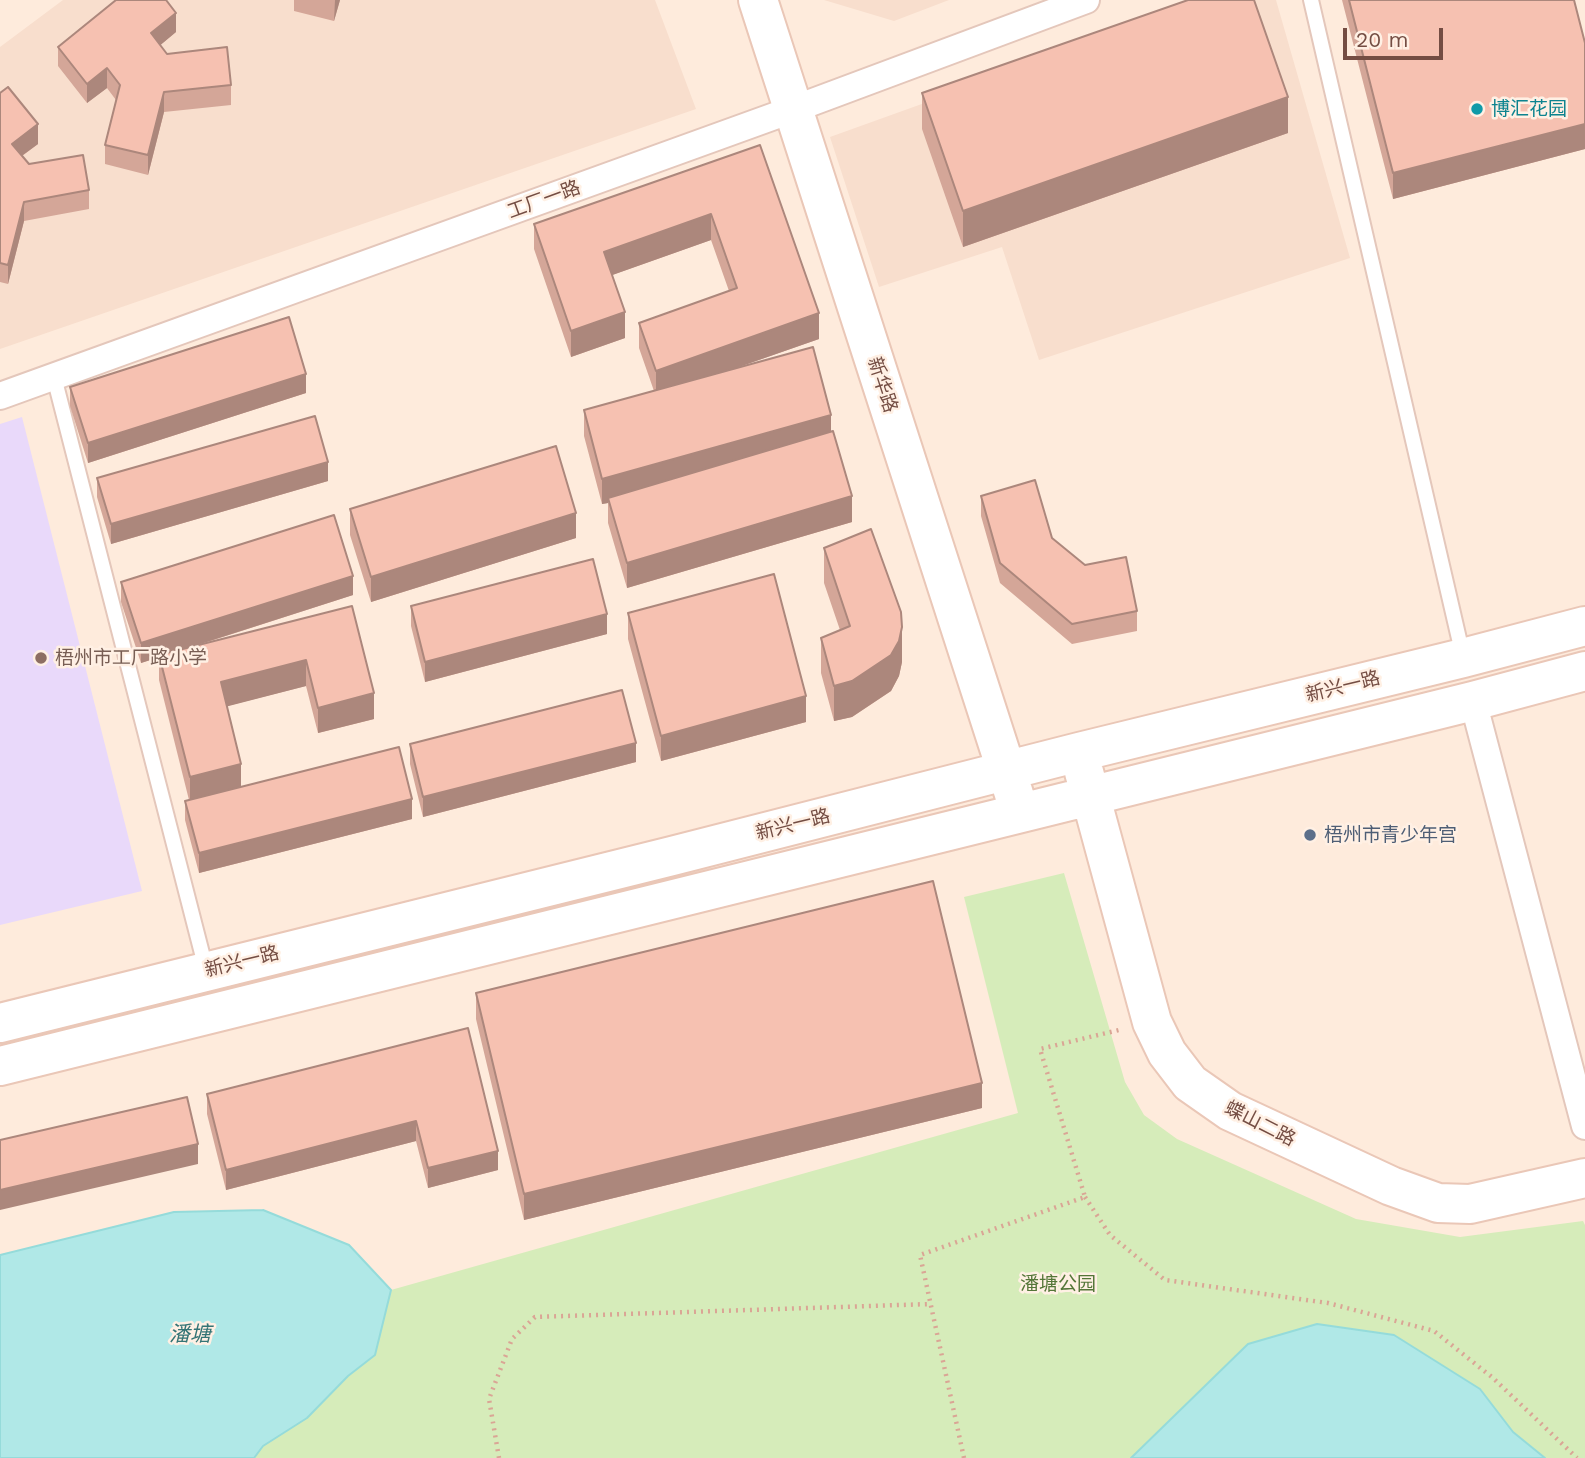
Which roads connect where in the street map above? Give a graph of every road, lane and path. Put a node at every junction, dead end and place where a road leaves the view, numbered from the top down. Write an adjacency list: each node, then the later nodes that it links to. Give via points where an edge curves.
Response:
1 (758, 0): 4 (main road, 新华路)
2 (1086, 0): 4 (street, 工厂一路)
3 (1311, 0): 8 (lane)
4 (793, 109): 5 (street, 工厂一路); 12 (main road, 新华路)
5 (54, 377): 6 (street, 工厂一路); 15 (lane)
6 (0, 396)
7 (1585, 626): 8 (main road, 新兴一路)
8 (1463, 658): 11 (main road, 新兴一路)
9 (1585, 671): 10 (main road)
10 (1473, 701): 13 (main road); 19 (street)
11 (1079, 752): 12 (main road, 新兴一路); 13 (main road, 蝶山二路)
12 (1006, 771): 14 (main road, 新华路); 15 (main road, 新兴一路)
13 (1090, 796): 14 (main road); 16 (main road, 蝶山二路)
14 (1020, 813): 18 (main road)
15 (206, 971): 17 (main road, 新兴一路)
16 (1152, 1022): 20 (main road, 蝶山二路, via 1167,1053 1190,1083 1230,1111 1438,1203 1470,1204); 21 (path, via 1040,1049)
17 (0, 1023)
18 (0, 1066)
19 (1585, 1126)
20 (1585, 1178)
21 (1085, 1197): 22 (path, via 920,1255); 25 (path, via 1110,1236 1165,1280 1328,1303 1434,1331 1493,1378)
22 (931, 1304): 23 (path, via 535,1317 512,1339 489,1399); 24 (path)
23 (499, 1458)
24 (964, 1458)
25 (1577, 1458)

